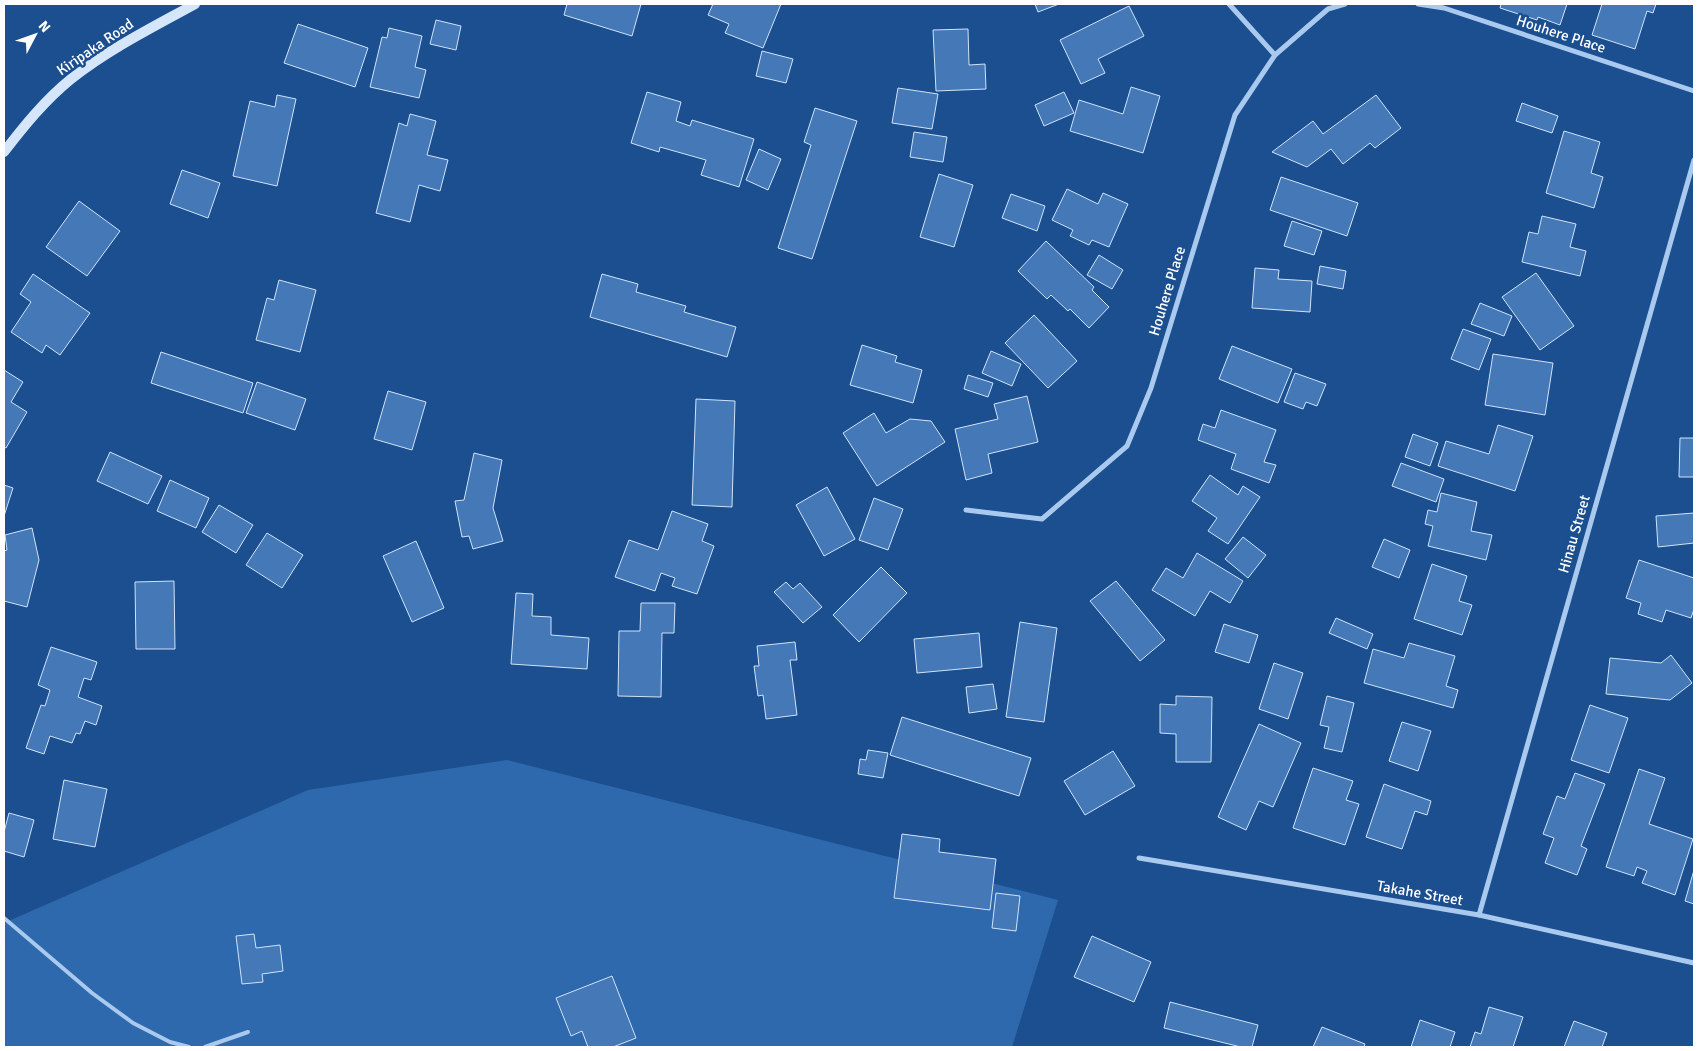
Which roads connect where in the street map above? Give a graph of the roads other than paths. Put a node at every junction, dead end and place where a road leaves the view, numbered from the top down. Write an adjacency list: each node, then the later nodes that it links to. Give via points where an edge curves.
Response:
1 (195, 4): 7 (main road, Kiripaka Road, via 117,47 70,80 30,119)
2 (1229, 4): 5 (street)
3 (1345, 4): 5 (street, Houhere Place, via 1328,9)
4 (1418, 4): 6 (street, Houhere Place, via 1444,8)
5 (1275, 55): 9 (street, Houhere Place, via 1235,115 1151,388 1127,446 1042,519)
6 (1694, 91)
7 (4, 152)
8 (1694, 160): 11 (street, Hinau Street)
9 (966, 510)
10 (1139, 858): 11 (street, Takahe Street)
11 (1479, 916): 13 (street, Takahe Street)
12 (4, 918): 15 (lane, via 133,1023 170,1042)
13 (1694, 963)
14 (248, 1032): 16 (lane)
15 (189, 1047)
16 (204, 1047)

